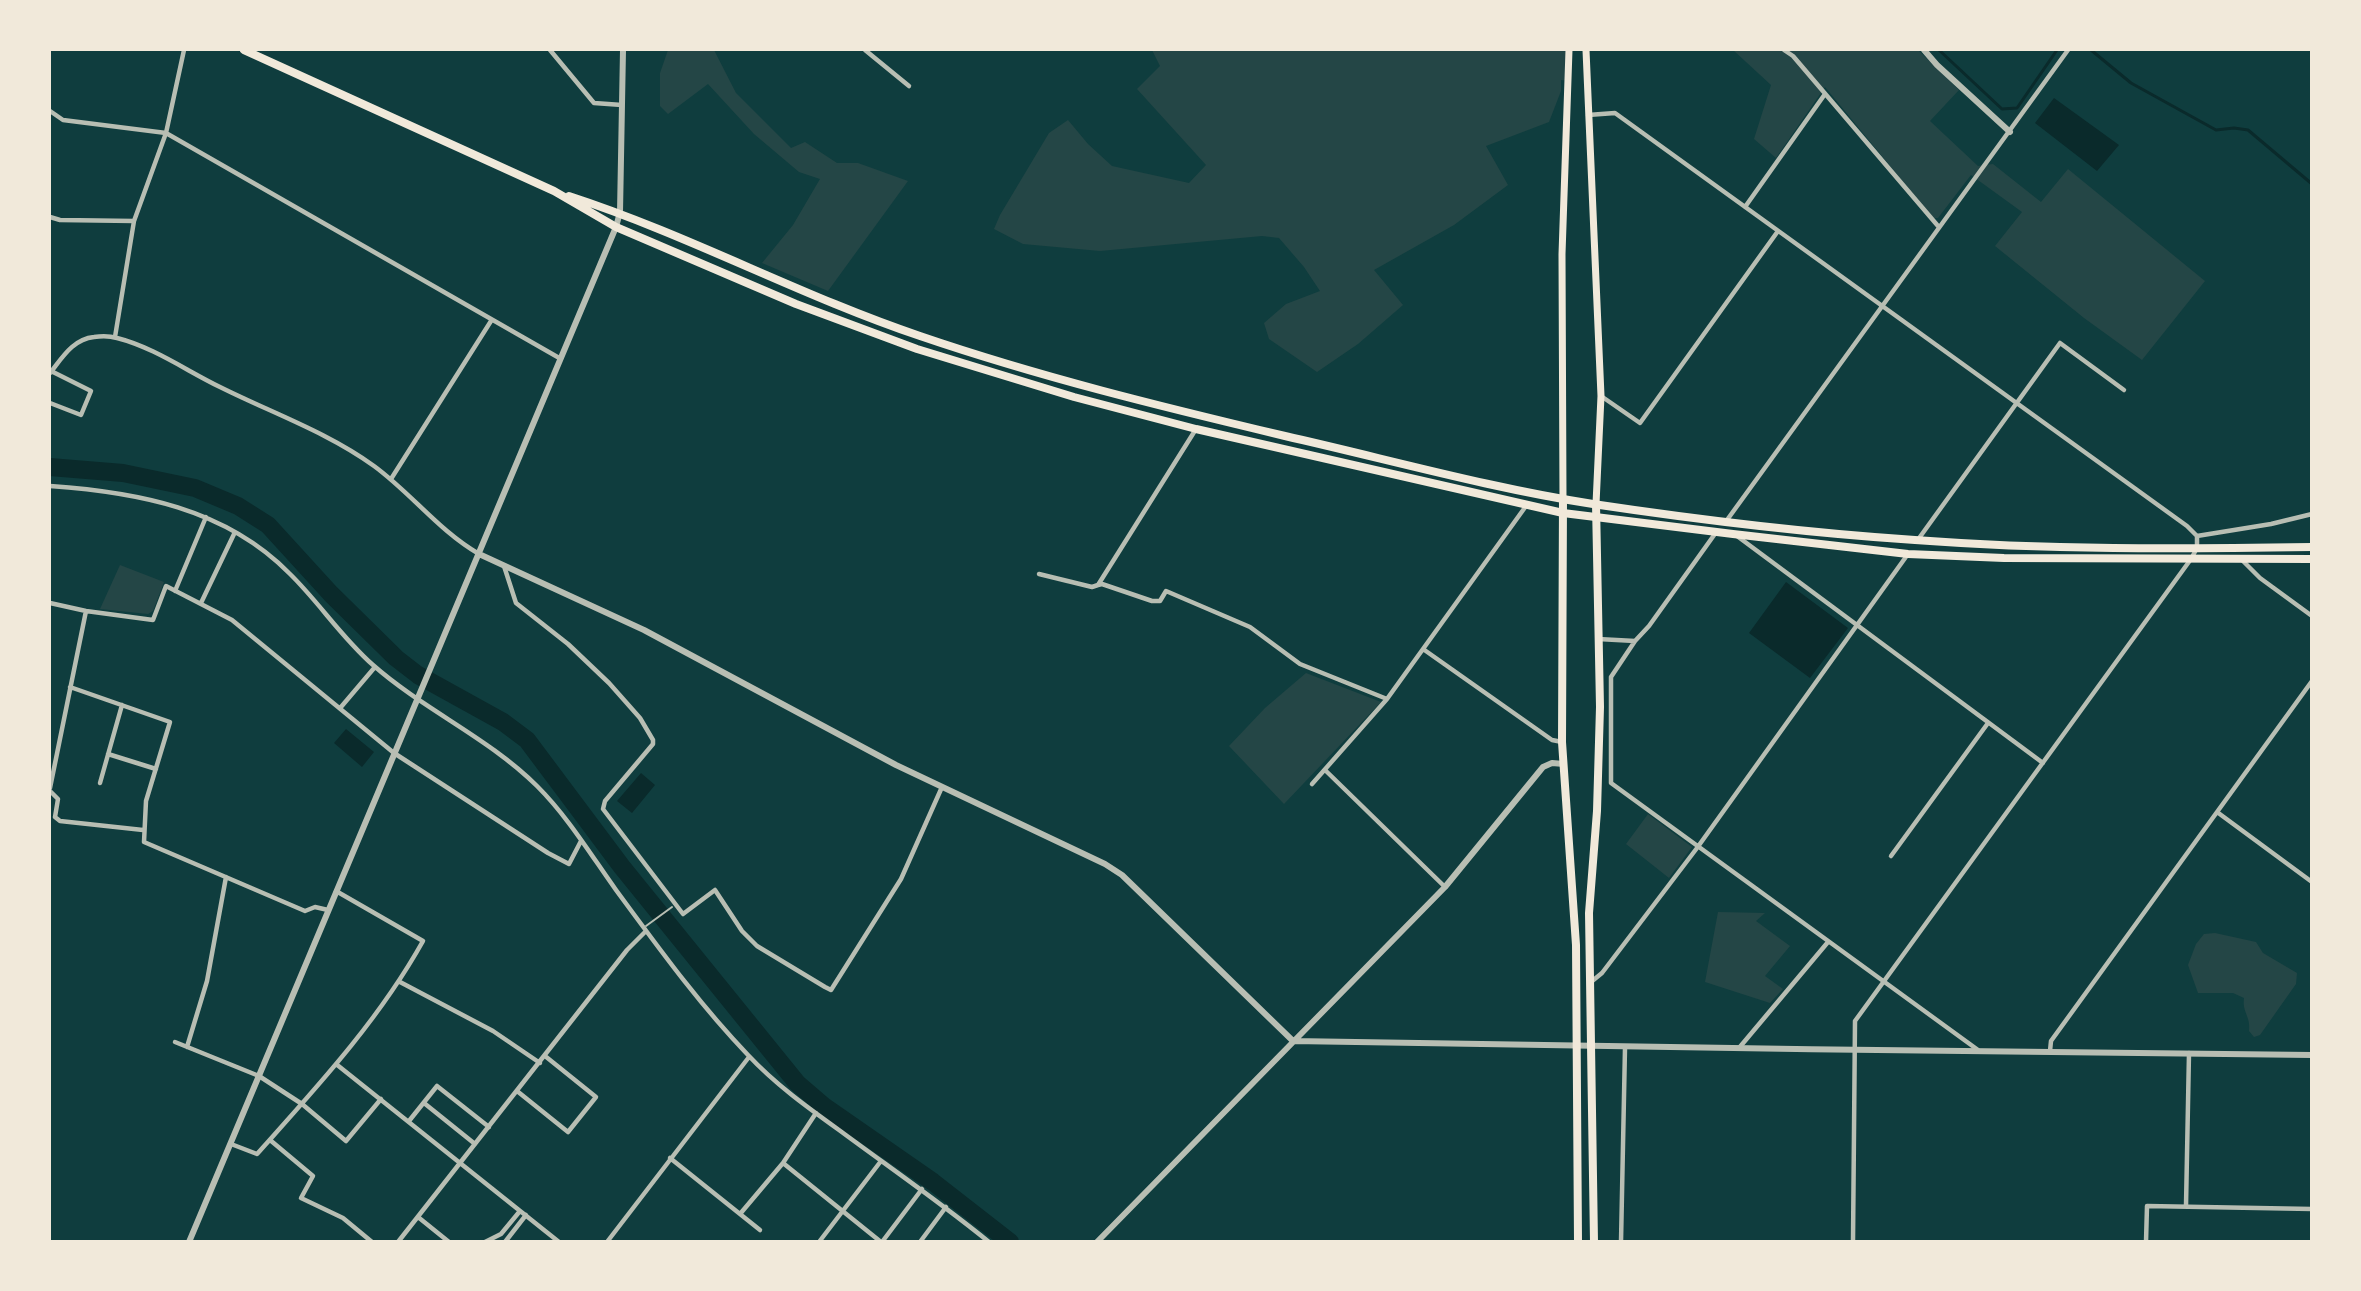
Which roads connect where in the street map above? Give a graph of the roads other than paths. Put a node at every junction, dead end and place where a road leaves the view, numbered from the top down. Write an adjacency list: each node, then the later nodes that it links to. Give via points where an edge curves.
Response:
1 (184, 50): 17 (street)
2 (244, 50): 18 (main road)
3 (550, 50): 13 (street, via 594,103)
4 (623, 50): 13 (street)
5 (865, 50): 11 (street)
6 (1569, 50): 38 (main road, via 1562,254)
7 (1586, 50): 15 (main road)
8 (1784, 50): 12 (street)
9 (1924, 50): 16 (street)
10 (2068, 50): 16 (street)
11 (909, 86)
12 (1825, 94): 19 (street); 23 (street)
13 (622, 105): 20 (street)
14 (50, 111): 17 (street, via 63,120)
15 (1588, 115): 19 (street, via 1615,113); 32 (main road)
16 (2010, 132): 23 (street)
17 (166, 133): 22 (street); 27 (street)
18 (554, 191): 20 (main road); 24 (main road)
19 (1745, 207): 25 (street)
20 (620, 212): 24 (street); 38 (main road, via 825,301 921,337 1064,381)
21 (50, 217): 22 (street)
22 (134, 221): 28 (street)
23 (1938, 226): 26 (street)
24 (616, 227): 29 (street); 35 (main road, via 796,304 917,349)
25 (1778, 231): 26 (street); 32 (street, via 1640,423)
26 (1880, 306): 34 (street); 45 (street)
27 (491, 321): 29 (street); 36 (street)
28 (115, 337): 30 (street, via 97,336 79,342); 36 (street, via 312,429)
29 (561, 359): 53 (street)
30 (50, 372): 33 (street, via 91,391 81,415)
31 (2124, 390): 34 (street, via 2060,344)
32 (1601, 396): 39 (main road)
33 (50, 403)
34 (2016, 404): 49 (street); 50 (street)
35 (1196, 429): 40 (main road); 60 (street)
36 (391, 478): 53 (street, via 448,533)
37 (50, 486): 43 (street, via 129,494)
38 (1563, 498): 39 (main road); 41 (main road)
39 (1596, 504): 44 (main road); 45 (main road)
40 (1526, 506): 41 (main road); 69 (street)
41 (1563, 513): 44 (main road); 78 (main road)
42 (2312, 514): 49 (street)
43 (206, 517): 47 (street); 61 (street)
44 (1597, 518): 46 (main road); 67 (main road)
45 (1727, 520): 50 (main road)
46 (1717, 531): 48 (main road); 68 (street)
47 (235, 532): 63 (street); 70 (street, via 289,572 341,634)
48 (1733, 534): 54 (main road); 66 (street)
49 (2197, 536): 52 (street)
50 (1917, 540): 52 (main road)
51 (2312, 547): 52 (main road)
52 (2198, 548): 55 (street)
53 (479, 554): 58 (street); 73 (street)
54 (1908, 554): 55 (main road); 66 (street)
55 (2190, 559): 56 (main road); 81 (street)
56 (2240, 559): 57 (main road); 65 (street)
57 (2312, 559)
58 (504, 566): 87 (street, via 669,642); 87 (street, via 516,603 568,644 617,691 653,740 605,801 603,809 609,818 683,914 715,890 757,946 825,987 831,990 891,898)
59 (1039, 574): 60 (street, via 1092,587)
60 (1098, 585): 74 (street, via 1152,601 1160,601 1166,591 1250,627 1300,664)
61 (175, 591): 63 (street); 64 (street, via 166,586 153,620)
62 (50, 603): 64 (street)
63 (201, 603): 76 (street, via 232,620)
64 (86, 611): 72 (street)
65 (2312, 616)
66 (1856, 627): 77 (street); 92 (street)
67 (1598, 639): 68 (street); 103 (main road, via 1598,773 1589,913)
68 (1635, 641): 92 (street, via 1611,677 1611,783)
69 (1423, 649): 74 (street); 78 (street, via 1551,740)
70 (375, 667): 73 (street); 76 (street)
71 (2312, 681): 89 (street)
72 (70, 687): 75 (street); 88 (street)
73 (418, 698): 79 (street); 91 (street, via 536,785)
74 (1387, 699): 84 (street)
75 (122, 705): 80 (street); 83 (street, via 170,722)
76 (341, 707): 79 (street)
77 (1988, 723): 81 (street); 93 (street)
78 (1562, 742): 82 (main road)
79 (394, 753): 91 (street, via 569,864); 97 (street)
80 (108, 754): 83 (street); 85 (street)
81 (2043, 763): 104 (street)
82 (1563, 764): 96 (street, via 1543,767); 107 (main road, via 1575,921)
83 (156, 769): 90 (street, via 146,801)
84 (1325, 770): 86 (street); 96 (street)
85 (100, 783)
86 (1312, 784)
87 (942, 787): 105 (street, via 1122,874)
88 (50, 790): 90 (street, via 58,799 55,817 60,821)
89 (2217, 812): 95 (street); 114 (street, via 2050,1041)
90 (143, 830): 94 (street, via 144,842)
91 (581, 841): 100 (street)
92 (1697, 848): 101 (street); 103 (street, via 1602,973)
93 (1891, 856)
94 (226, 877): 99 (street, via 305,911 315,907); 108 (street, via 208,975)
95 (2312, 882)
96 (1445, 887): 105 (street)
97 (336, 891): 99 (street); 102 (street, via 423,941)
98 (672, 907): 100 (lane)
99 (328, 910): 121 (street)
100 (646, 928): 117 (street); 118 (street, via 706,1009)
101 (1828, 942): 104 (street); 112 (street)
102 (400, 982): 119 (street, via 493,1031); 120 (street)
103 (1591, 982): 109 (main road)
104 (1884, 983): 111 (street, via 1855,1021); 113 (street)
105 (1293, 1041): 107 (street); 161 (street)
106 (175, 1042): 108 (street)
107 (1577, 1046): 109 (street); 162 (main road)
108 (187, 1047): 121 (street)
109 (1592, 1047): 110 (street); 163 (main road)
110 (1626, 1048): 112 (street); 164 (street)
111 (1854, 1048): 112 (street); 113 (street); 165 (street)
112 (1738, 1049)
113 (1978, 1050): 114 (street)
114 (2050, 1051): 115 (street)
115 (2189, 1053): 116 (street); 137 (street)
116 (2312, 1055)
117 (545, 1056): 119 (street); 122 (street, via 596,1097 567,1132)
118 (749, 1057): 126 (street); 132 (street)
119 (540, 1063): 122 (street)
120 (336, 1064): 123 (street); 125 (street)
121 (259, 1076): 125 (street); 130 (street)
122 (517, 1092): 128 (street)
123 (381, 1099): 125 (street, via 346,1141); 127 (street)
124 (424, 1103): 127 (street); 128 (street, via 437,1086); 131 (street)
125 (302, 1104): 129 (street)
126 (816, 1113): 133 (street); 135 (street)
127 (409, 1121): 134 (street)
128 (489, 1127): 131 (street)
129 (270, 1140): 130 (street, via 254,1155); 149 (street, via 313,1176 301,1198 342,1218)
130 (231, 1143): 148 (street)
131 (475, 1144): 134 (street)
132 (670, 1158): 142 (street); 155 (street)
133 (881, 1161): 136 (street); 140 (street)
134 (461, 1163): 141 (street); 144 (street)
135 (783, 1163): 140 (street); 142 (street)
136 (922, 1189): 138 (street); 158 (street)
137 (2186, 1206): 139 (street); 166 (street, via 2147,1206)
138 (946, 1207): 147 (street); 159 (street)
139 (2312, 1209)
140 (844, 1210): 146 (street); 158 (street)
141 (520, 1211): 143 (street); 152 (street, via 501,1234)
142 (740, 1214): 145 (street)
143 (526, 1215): 153 (street); 154 (street)
144 (417, 1217): 150 (street); 151 (street)
145 (760, 1230)
146 (823, 1236): 156 (street); 157 (street)
147 (982, 1240): 160 (street)
148 (189, 1242)
149 (372, 1242)
150 (399, 1242)
151 (449, 1242)
152 (484, 1242)
153 (505, 1242)
154 (559, 1242)
155 (607, 1242)
156 (819, 1242)
157 (830, 1242)
158 (881, 1242)
159 (920, 1242)
160 (988, 1242)
161 (1097, 1242)
162 (1578, 1242)
163 (1594, 1242)
164 (1621, 1242)
165 (1853, 1242)
166 (2146, 1242)

